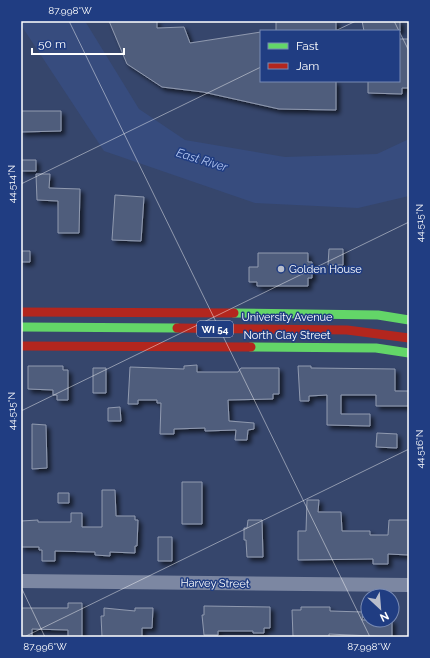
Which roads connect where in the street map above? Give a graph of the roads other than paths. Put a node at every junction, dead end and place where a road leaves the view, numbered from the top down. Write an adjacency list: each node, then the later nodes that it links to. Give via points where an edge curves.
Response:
1 (21, 312): 2 (main road, University Avenue / WI 54, via 318,313 378,315)
2 (409, 320)
3 (21, 327): 4 (main road, University Avenue / WI 54, via 341,329)
4 (409, 338)
5 (21, 346): 6 (main road, North Clay Street, via 376,348)
6 (409, 353)
7 (21, 581): 8 (street, Harvey Street)
8 (409, 585)

